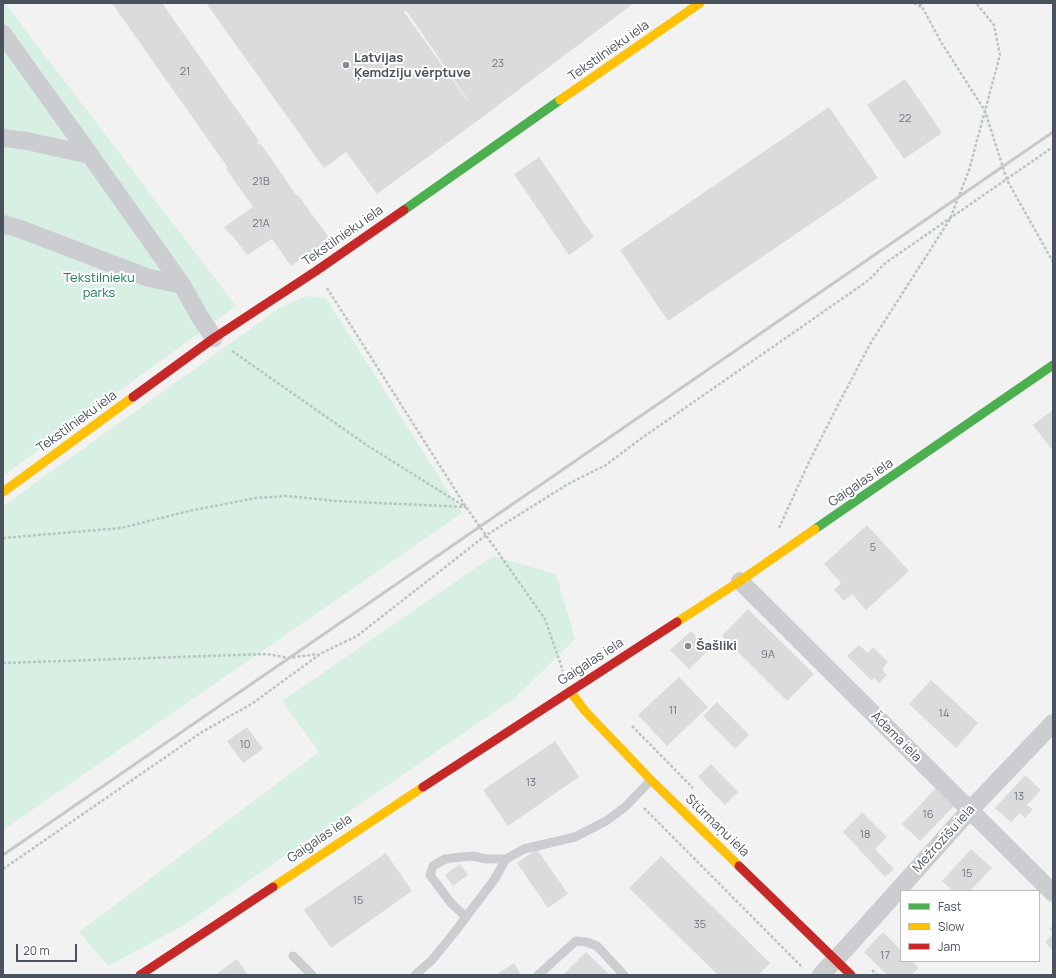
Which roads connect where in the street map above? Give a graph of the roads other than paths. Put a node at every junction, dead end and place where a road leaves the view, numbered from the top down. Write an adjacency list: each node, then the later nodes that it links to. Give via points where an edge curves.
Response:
1 (700, 3): 7 (street, Tekstilnieku iela, via 316,271)
2 (3, 34): 4 (street)
3 (3, 138): 4 (street)
4 (90, 155): 6 (street)
5 (3, 224): 6 (street, via 149,278)
6 (182, 285): 7 (street)
7 (214, 338): 9 (street, Tekstilnieku iela)
8 (1053, 365): 10 (street, Gaigalas iela)
9 (3, 492)
10 (740, 581): 11 (street, Gaigalas iela); 14 (street, Ādama iela)
11 (570, 691): 13 (street, Stūrmaņu iela, via 585,711); 21 (street, Gaigalas iela)
12 (1053, 723): 14 (street, Mežrozīšu iela)
13 (651, 780): 15 (lane, via 625,807 606,821 575,837 524,849); 19 (street, Stūrmaņu iela)
14 (970, 810): 16 (street, Ādama iela); 19 (street, Mežrozīšu iela)
15 (506, 859): 17 (lane, via 494,880); 17 (lane, via 461,857 445,859 433,866 430,875 451,903)
16 (1053, 893)
17 (466, 917): 23 (lane, via 432,960)
18 (293, 956): 22 (lane)
19 (836, 960): 20 (street, Mežrozīšu iela); 26 (street, Stūrmaņu iela)
20 (813, 973)
21 (140, 975)
22 (312, 975)
23 (415, 975)
24 (538, 975): 25 (lane, via 576,941 597,946)
25 (624, 975)
26 (851, 975)

